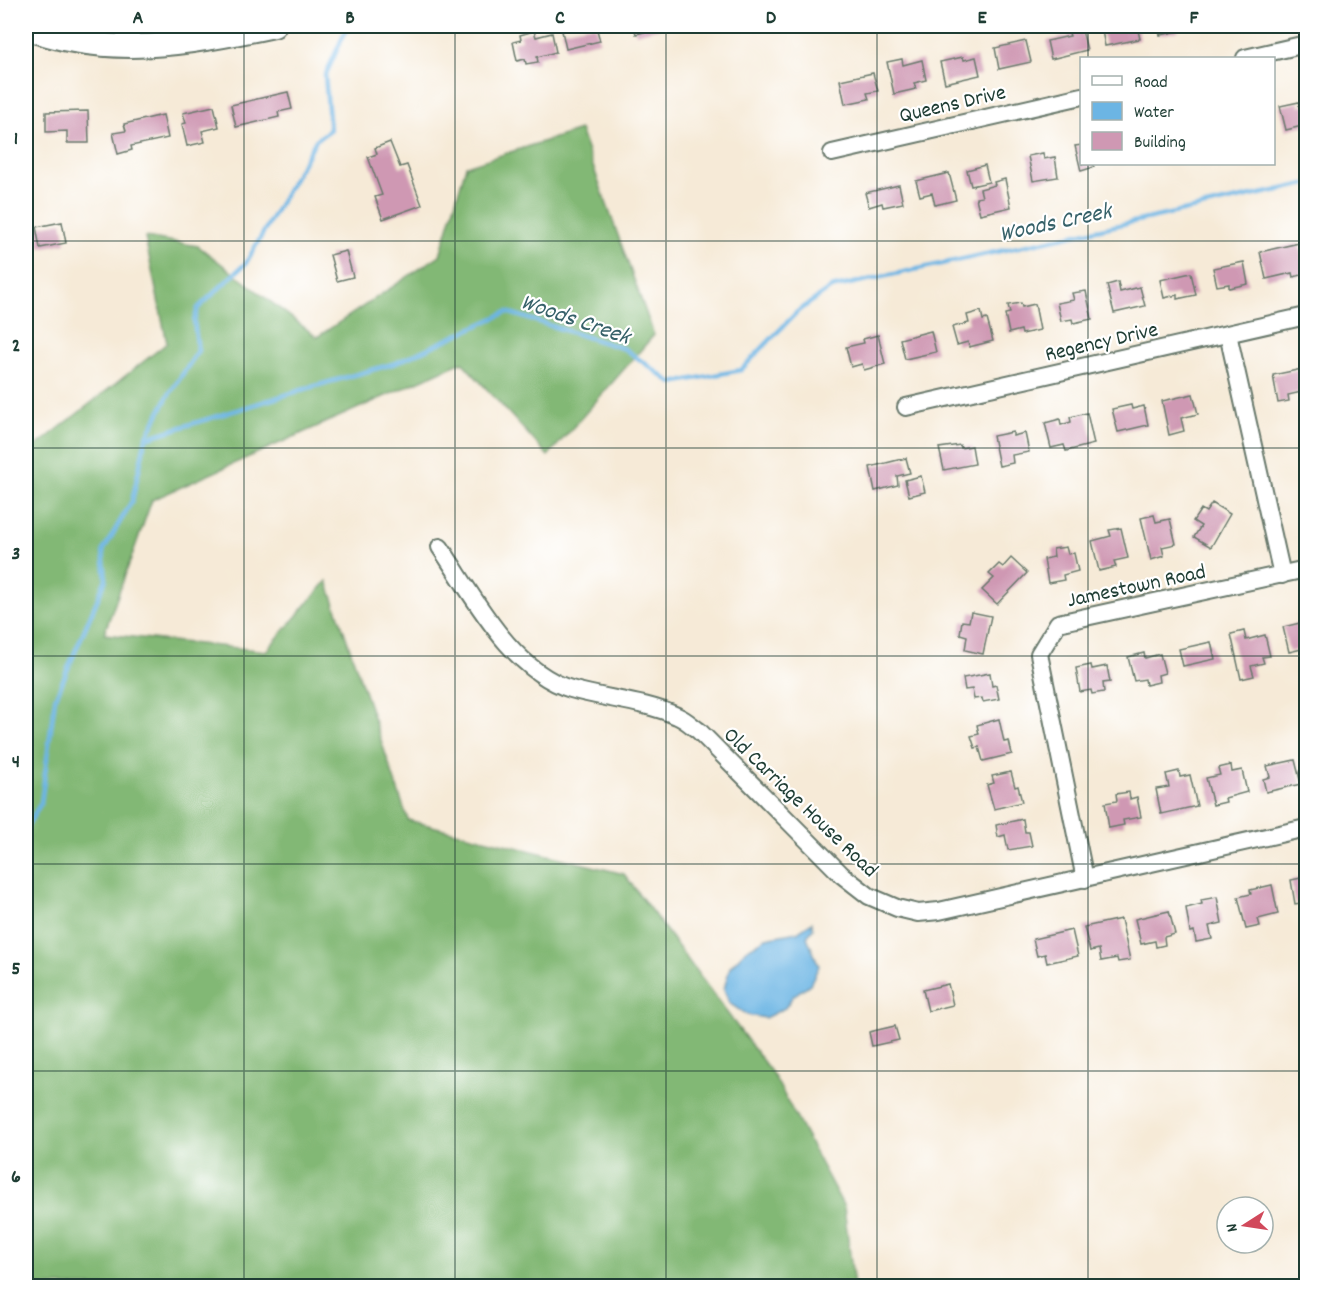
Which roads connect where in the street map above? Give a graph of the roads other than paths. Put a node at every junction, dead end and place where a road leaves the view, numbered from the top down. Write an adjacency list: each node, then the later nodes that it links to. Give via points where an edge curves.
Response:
1 (273, 26): 2 (street, via 176,44 123,47 91,44)
2 (26, 28)
3 (1306, 45): 4 (street)
4 (1250, 57)
5 (1080, 96): 6 (street, Queens Drive)
6 (832, 153)
7 (1306, 316): 8 (street, Regency Drive)
8 (1228, 334): 9 (street, Regency Drive); 12 (street)
9 (906, 407)
10 (440, 547): 14 (street, Old Carriage House Road, via 507,645 526,663 569,688 678,716 699,731 842,875 869,896 897,908 939,911)
11 (1306, 569): 12 (street, Jamestown Road)
12 (1282, 575): 14 (street, Jamestown Road, via 1058,623 1039,654)
13 (1306, 828): 14 (street, Old Carriage House Road)
14 (1085, 879)

